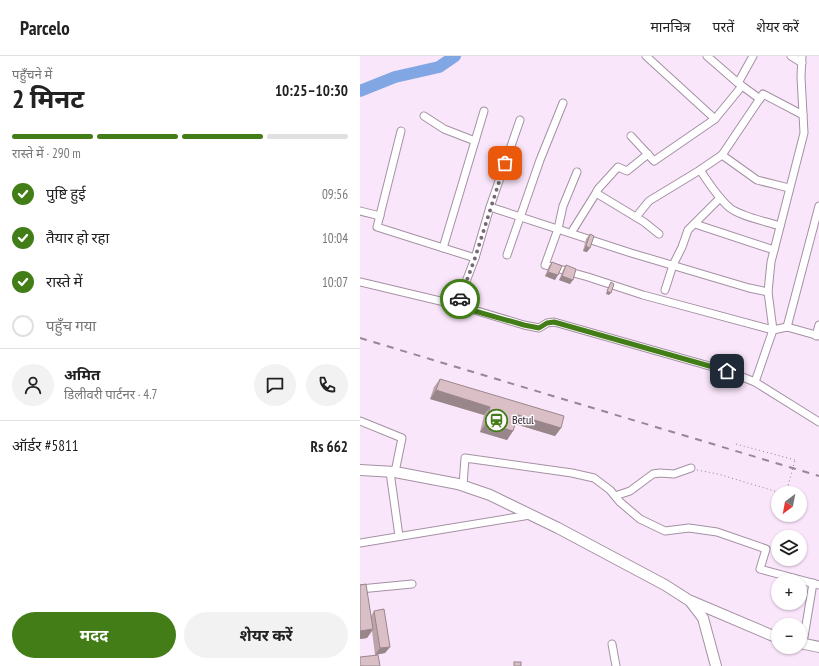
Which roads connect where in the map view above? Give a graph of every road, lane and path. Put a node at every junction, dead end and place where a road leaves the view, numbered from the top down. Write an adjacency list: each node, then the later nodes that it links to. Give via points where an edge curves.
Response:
1 (646, 56): 12 (street)
2 (707, 56): 6 (street)
3 (753, 56): 6 (street)
4 (791, 56): 5 (street)
5 (802, 59): 10 (street)
6 (740, 84): 7 (street); 12 (street)
7 (760, 99): 10 (street, via 762,94); 18 (street)
8 (563, 103): 28 (street)
9 (484, 111): 16 (street)
10 (803, 115): 21 (street, via 804,133)
11 (424, 116): 16 (street, via 444,129)
12 (715, 119): 17 (street, via 654,161)
13 (520, 120): 25 (street)
14 (401, 131): 27 (street)
15 (631, 136): 17 (street)
16 (475, 141): 35 (street)
17 (648, 154): 22 (street, via 627,171 618,167)
18 (722, 155): 19 (street); 21 (street, via 757,180)
19 (700, 170): 23 (street); 29 (street, via 649,202)
20 (577, 172): 32 (street, via 563,206)
21 (790, 188): 31 (street)
22 (596, 193): 29 (street); 33 (street)
23 (720, 198): 30 (street); 31 (street, via 731,209)
24 (819, 206): 45 (street)
25 (490, 207): 28 (street); 38 (street)
26 (360, 211): 27 (street)
27 (380, 216): 35 (street, via 377,227)
28 (521, 217): 32 (street); 37 (street)
29 (636, 217): 34 (street)
30 (695, 224): 36 (street); 39 (street, via 688,230)
31 (780, 226): 36 (street)
32 (558, 229): 33 (street); 46 (street, via 545,265)
33 (570, 233): 39 (street)
34 (659, 234)
35 (442, 248): 38 (street)
36 (774, 250): 42 (street)
37 (507, 255)
38 (475, 258): 43 (street)
39 (673, 265): 41 (street); 42 (street)
40 (360, 282): 43 (street)
41 (665, 290)
42 (768, 292): 46 (street)
43 (457, 306): 48 (street, via 539,328 554,322 727,371)
44 (819, 325): 47 (street)
45 (788, 327): 46 (street); 47 (street)
46 (773, 330): 48 (street)
47 (818, 336)
48 (755, 382): 50 (street)
49 (360, 420): 54 (street, via 402,438)
50 (819, 422)
51 (736, 444): 56 (path, bridge, via 795,460)
52 (691, 468): 57 (path); 58 (street, via 674,474 653,474 630,491)
53 (360, 470): 54 (main road)
54 (393, 472): 55 (main road); 60 (street)
55 (462, 486): 58 (street, via 465,458 594,478); 59 (main road, via 490,495)
56 (788, 486)
57 (771, 490)
58 (615, 496): 63 (street, via 640,519 665,531 689,528 718,532 766,549 760,569)
59 (530, 514): 60 (street); 65 (main road, via 665,585)
60 (399, 536): 61 (street)
61 (360, 543)
62 (412, 584): 64 (street)
63 (816, 584): 66 (street)
64 (360, 589)
65 (690, 601): 67 (main road); 72 (main road, via 703,618)
66 (807, 619)
67 (771, 635)
68 (612, 644): 71 (street)
69 (807, 644): 70 (main road)
70 (819, 647)
71 (616, 666)
72 (716, 666)

